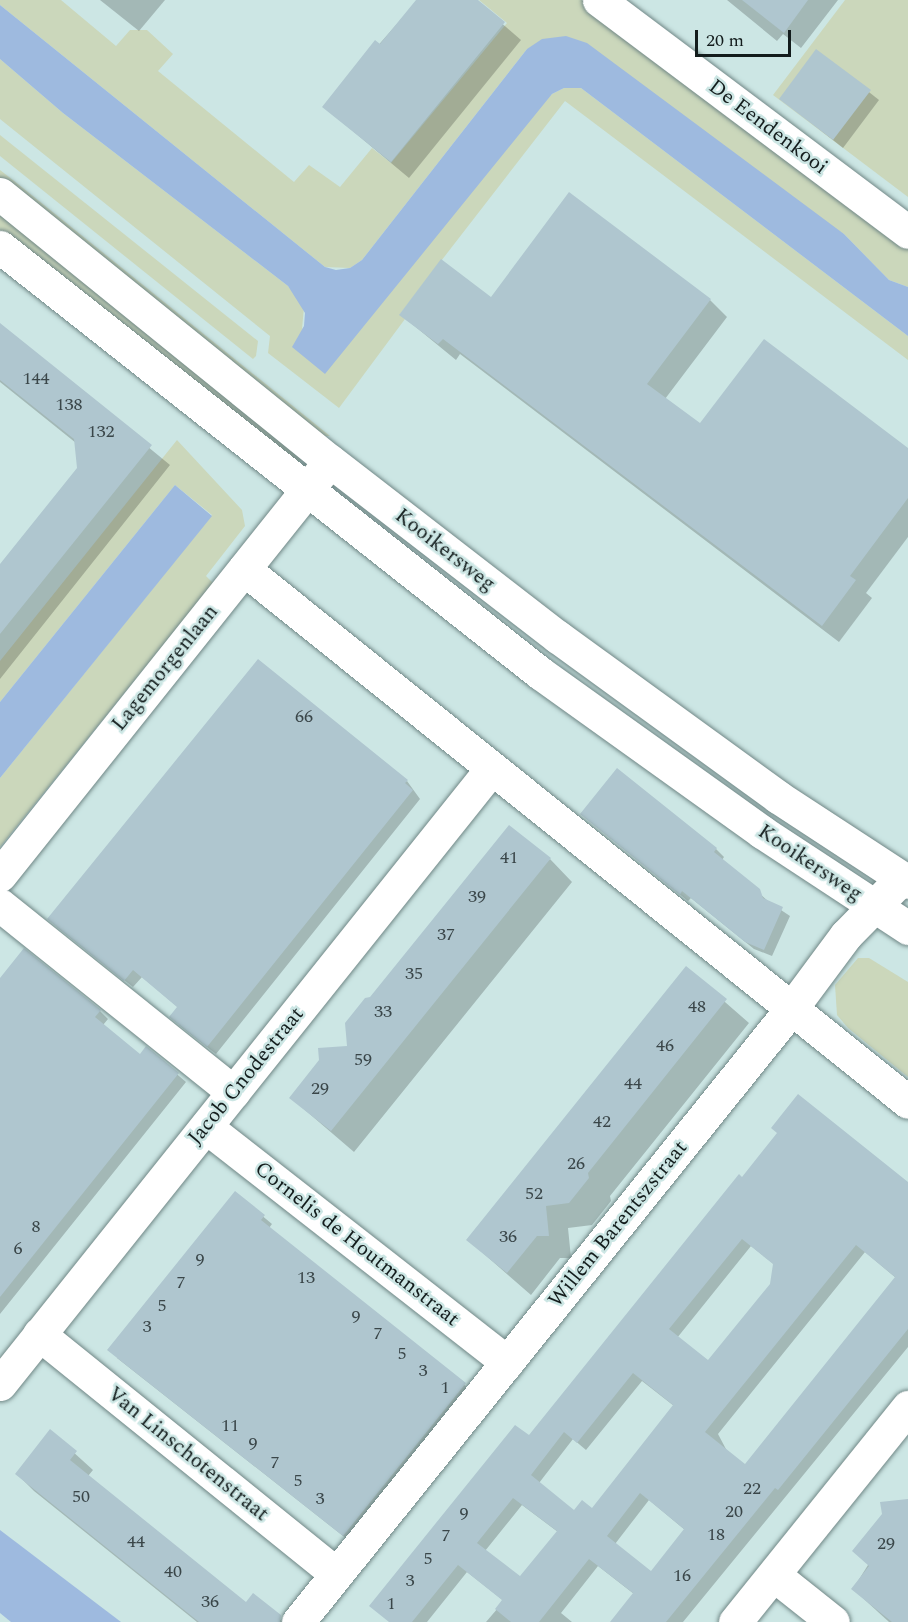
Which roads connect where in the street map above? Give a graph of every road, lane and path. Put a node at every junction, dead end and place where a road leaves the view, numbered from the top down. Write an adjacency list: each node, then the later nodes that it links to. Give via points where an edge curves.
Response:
1 (599, 0): 3 (street, De Eendenkooi)
2 (0, 194): 5 (street, Kooikersweg)
3 (908, 232)
4 (0, 247): 6 (street, Kooikersweg)
5 (330, 461): 6 (street, Lagemorgenlaan); 10 (street, Kooikersweg, via 558,637 768,790)
6 (305, 491): 7 (street, Lagemorgenlaan); 12 (street, Kooikersweg, via 540,673)
7 (244, 569): 8 (street); 9 (street, Lagemorgenlaan)
8 (492, 768): 14 (street); 15 (street, Jacob Cnodestraat)
9 (0, 875)
10 (905, 880): 12 (street, Willem Barentszstraat)
11 (0, 905): 15 (street)
12 (872, 906): 13 (street, Kooikersweg); 14 (street, Willem Barentszstraat)
13 (908, 928)
14 (791, 1009): 16 (street); 19 (street, Willem Barentszstraat)
15 (233, 1092): 17 (street, Jacob Cnodestraat)
16 (908, 1102)
17 (206, 1127): 18 (street, Jacob Cnodestraat); 19 (street, Cornelis de Houtmanstraat)
18 (39, 1334): 20 (street, Jacob Cnodestraat); 22 (street, Van Linschotenstraat)
19 (507, 1362): 22 (street, Willem Barentszstraat)
20 (0, 1384)
21 (908, 1407): 23 (street)
22 (336, 1574): 24 (street, Willem Barentszstraat)
23 (774, 1575): 25 (street); 26 (street)
24 (298, 1622)
25 (735, 1622)
26 (833, 1622)

